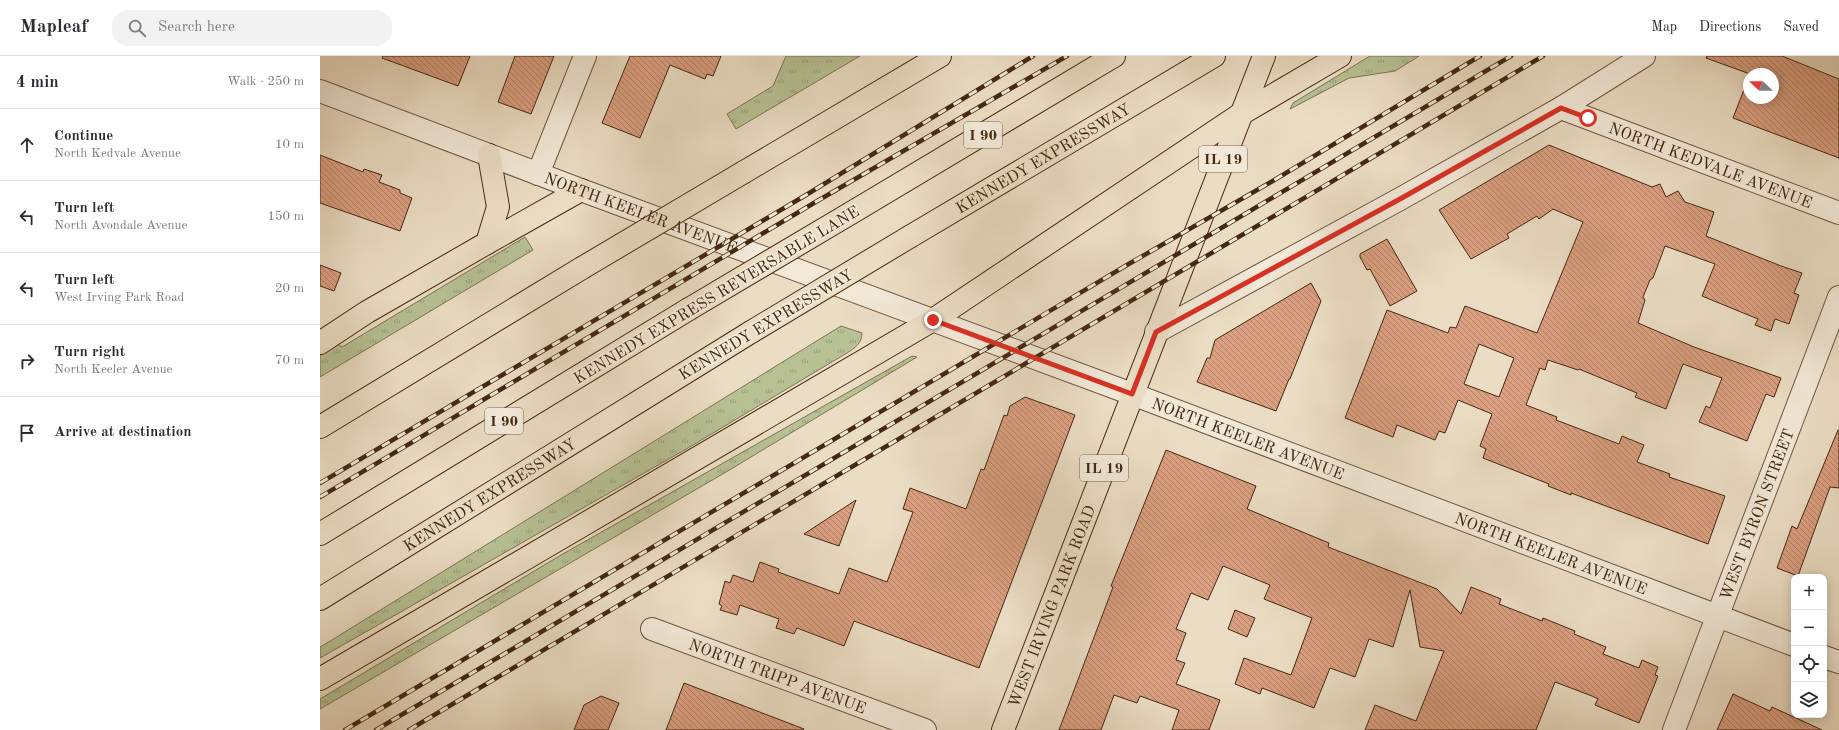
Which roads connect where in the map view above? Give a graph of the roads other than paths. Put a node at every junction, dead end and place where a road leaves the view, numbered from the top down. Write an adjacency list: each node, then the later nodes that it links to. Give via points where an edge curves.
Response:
1 (584, 56): 12 (street)
2 (940, 56): 21 (main road, bridge)
3 (1114, 56): 22 (main road, KENNEDY EXPRESS REVERSABLE LANE / I 90, bridge, via 689,309)
4 (1214, 56): 23 (main road, KENNEDY EXPRESSWAY, bridge, via 751,332)
5 (1264, 56): 10 (main road, WEST IRVING PARK ROAD / IL 19)
6 (1340, 56): 10 (main road)
7 (1644, 56): 9 (street)
8 (320, 91): 11 (street, NORTH KEELER AVENUE)
9 (1561, 108): 14 (street, NORTH KEDVALE AVENUE); 18 (street)
10 (1241, 114): 17 (main road); 18 (main road, WEST IRVING PARK ROAD / IL 19)
11 (489, 155): 12 (street, NORTH KEELER AVENUE); 15 (main road, via 498,207)
12 (538, 174): 13 (street, NORTH KEELER AVENUE)
13 (581, 190): 15 (main road); 17 (street, NORTH KEELER AVENUE)
14 (1839, 213)
15 (487, 243): 19 (main road, via 366,312)
16 (1839, 297): 24 (street, WEST BYRON STREET)
17 (933, 320): 20 (street, NORTH KEELER AVENUE); 29 (main road)
18 (1156, 332): 20 (main road, WEST IRVING PARK ROAD / IL 19)
19 (320, 343)
20 (1132, 394): 24 (street, NORTH KEELER AVENUE); 31 (main road, WEST IRVING PARK ROAD / IL 19)
21 (320, 427)
22 (320, 534)
23 (320, 599)
24 (1718, 616): 26 (street, NORTH KEELER AVENUE); 32 (street, WEST BYRON STREET)
25 (652, 629): 30 (street, NORTH TRIPP AVENUE)
26 (1791, 644)
27 (1827, 658): 28 (street)
28 (1839, 662)
29 (320, 679)
30 (925, 730)
31 (1002, 730)
32 (1674, 730)

